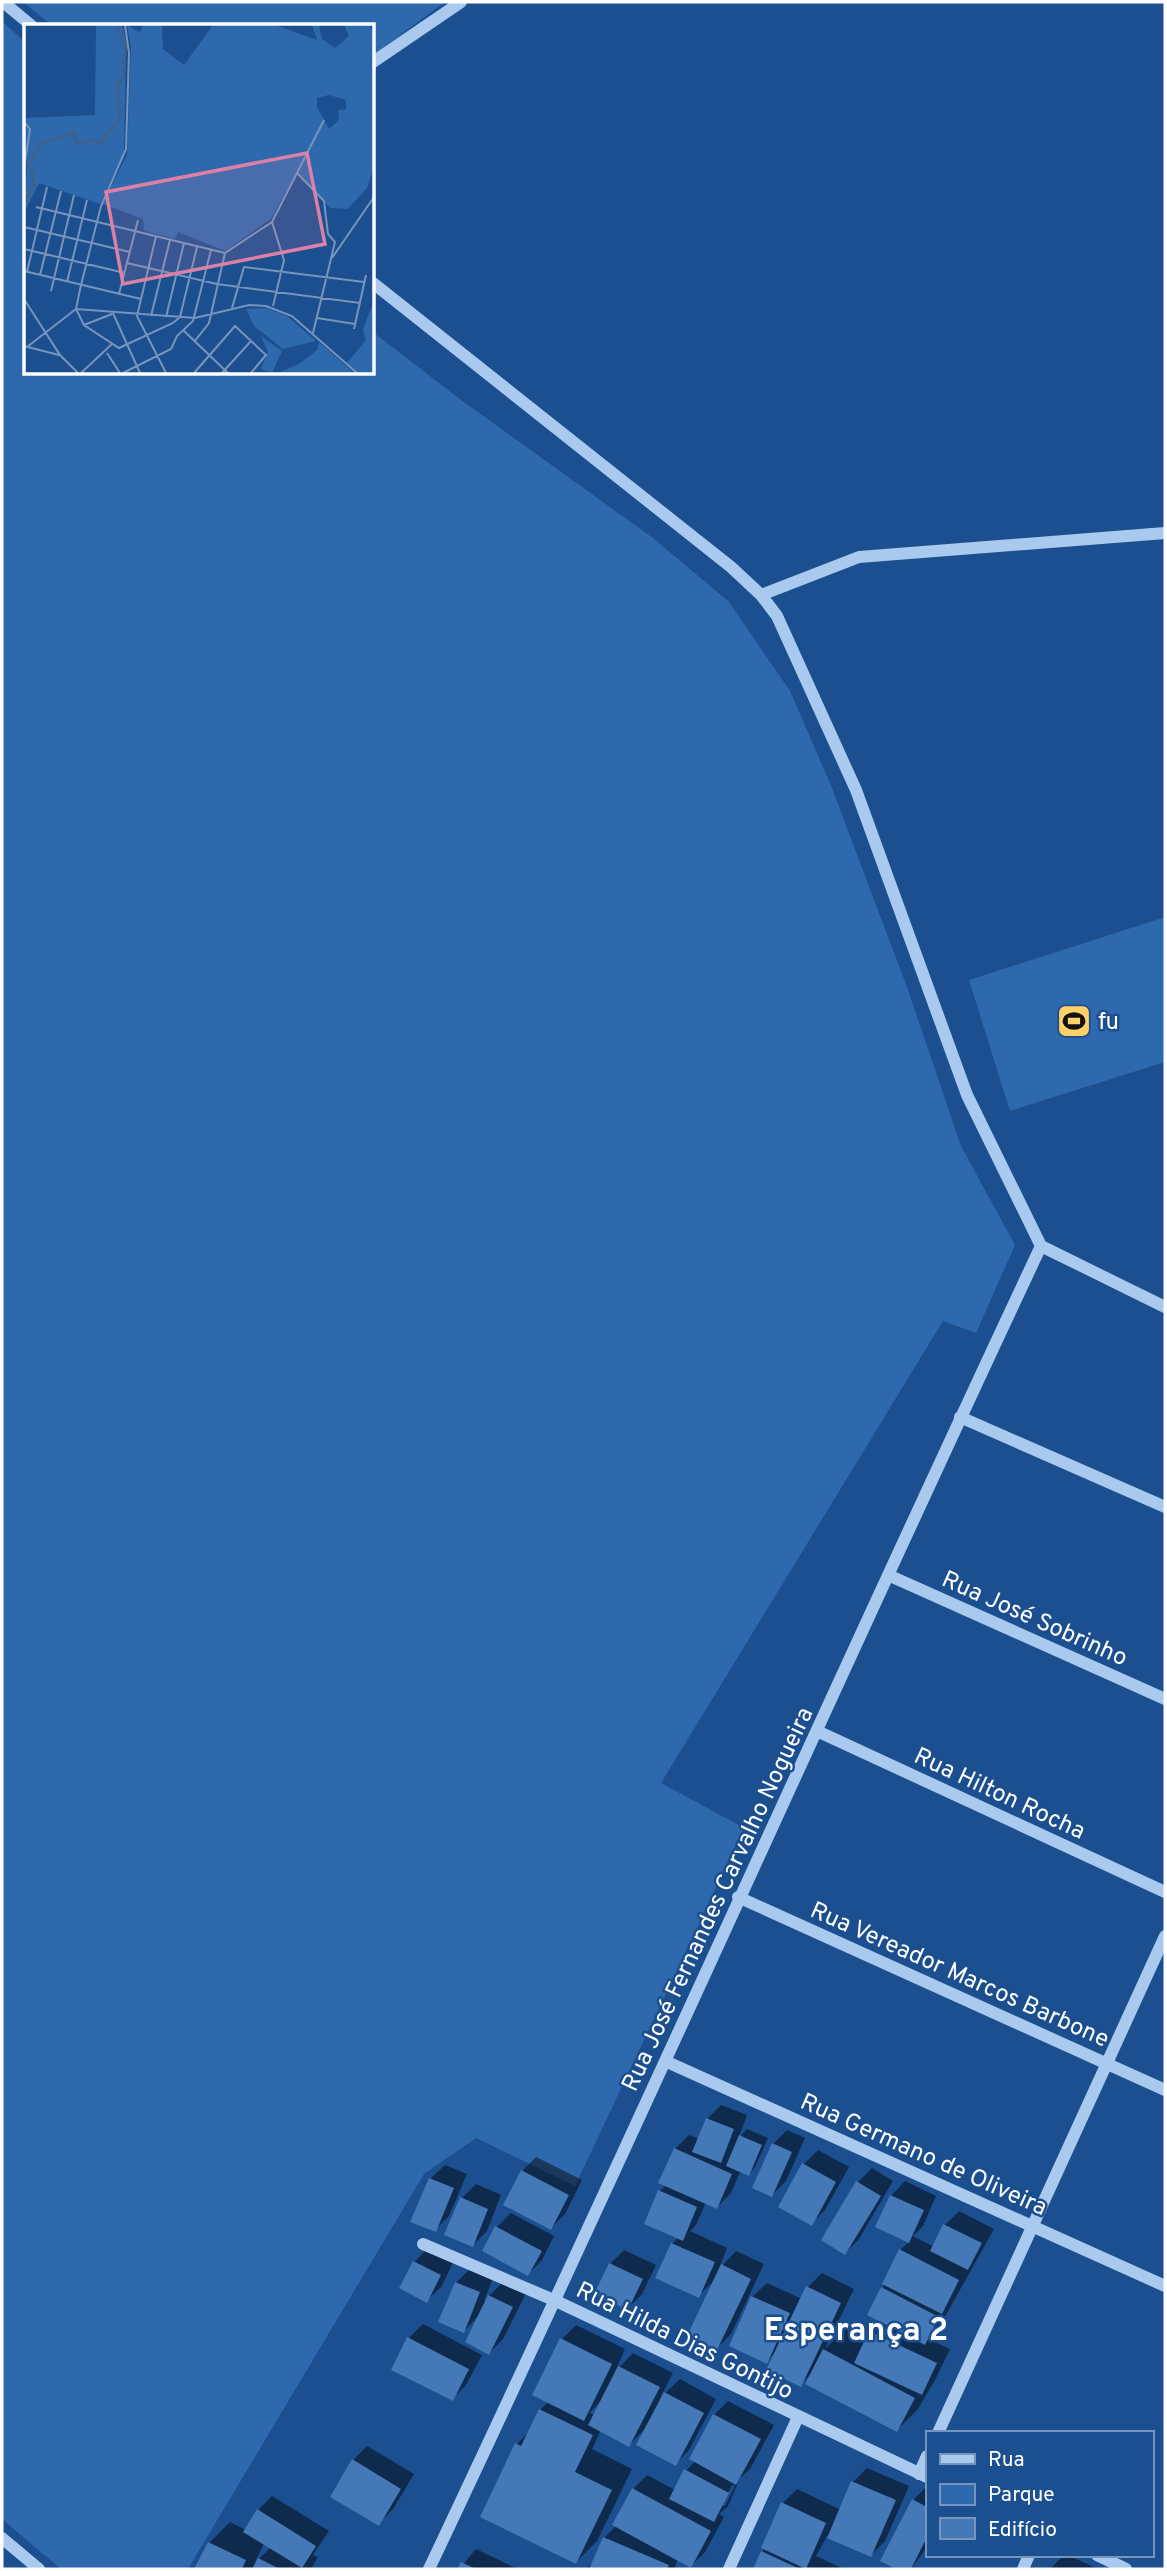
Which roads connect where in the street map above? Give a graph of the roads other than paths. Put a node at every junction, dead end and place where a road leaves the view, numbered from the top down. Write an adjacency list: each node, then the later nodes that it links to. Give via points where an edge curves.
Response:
1 (3, 2): 3 (street)
2 (461, 2): 4 (street)
3 (30, 24)
4 (374, 61)
5 (374, 284): 7 (street)
6 (1165, 533): 7 (street, via 859,557)
7 (761, 595): 8 (street, via 789,637 851,778 967,1095)
8 (1041, 1246): 9 (street); 10 (street, Rua José Fernandes Carvalho Nogueira)
9 (1165, 1307)
10 (960, 1417): 11 (street); 12 (street, Rua José Fernandes Carvalho Nogueira)
11 (1165, 1507)
12 (888, 1575): 13 (street, Rua José Sobrinho); 14 (street, Rua José Fernandes Carvalho Nogueira)
13 (1165, 1699)
14 (817, 1731): 15 (street, Rua Hilton Rocha); 16 (street, Rua José Fernandes Carvalho Nogueira)
15 (1165, 1892)
16 (738, 1897): 18 (street, Rua José Fernandes Carvalho Nogueira); 19 (street, Rua Vereador Marcos Barbone)
17 (1165, 1936): 19 (street)
18 (665, 2062): 21 (street, Rua Germano de Oliveira); 24 (street, Rua José Fernandes Carvalho Nogueira)
19 (1105, 2063): 20 (street, Rua Vereador Marcos Barbone); 21 (street)
20 (1165, 2090)
21 (1031, 2225): 23 (street, Rua Germano de Oliveira); 26 (street)
22 (423, 2244): 24 (street, Rua Hilda Dias Gontijo)
23 (1165, 2286)
24 (556, 2301): 25 (street, Rua Hilda Dias Gontijo); 31 (street, Rua José Fernandes Carvalho Nogueira)
25 (798, 2417): 27 (street, Rua Hilda Dias Gontijo); 32 (street)
26 (939, 2431)
27 (923, 2476)
28 (2, 2538): 30 (street)
29 (1101, 2557): 33 (street)
30 (39, 2569)
31 (429, 2569)
32 (729, 2569)
33 (1126, 2569)

